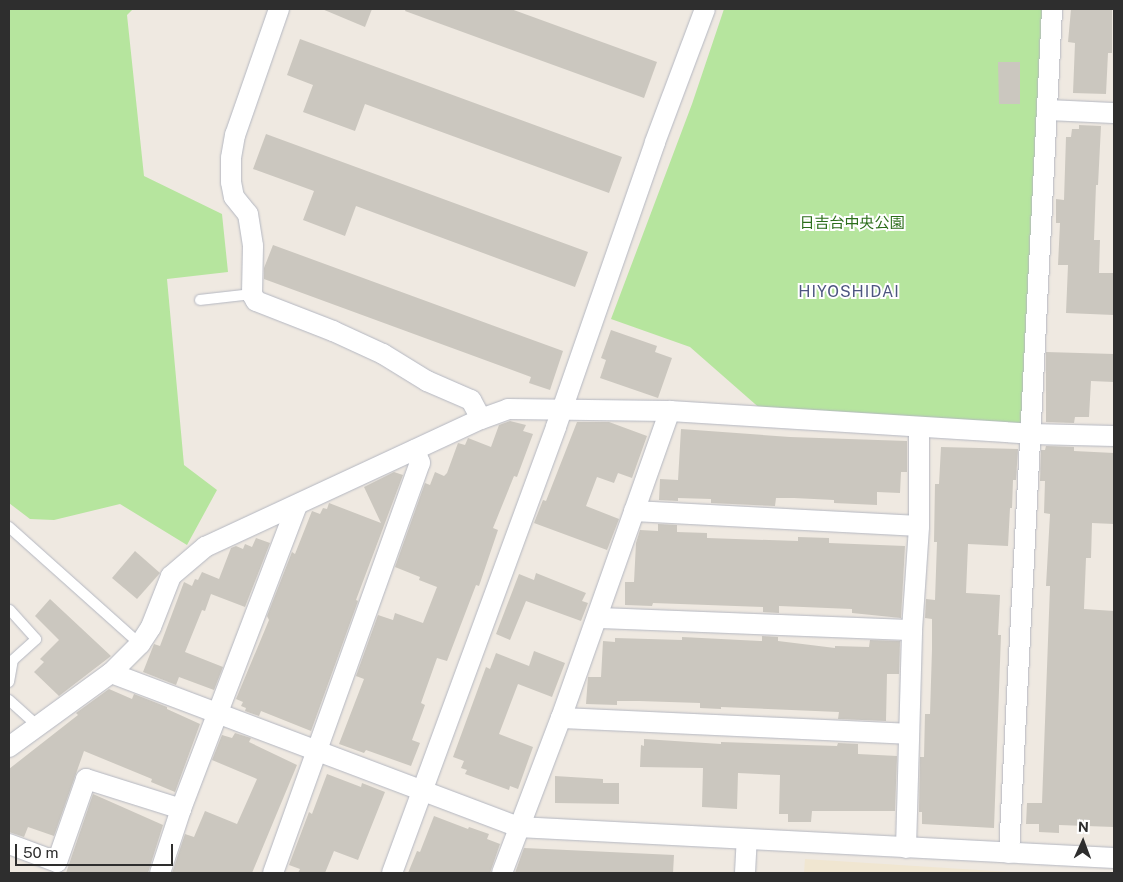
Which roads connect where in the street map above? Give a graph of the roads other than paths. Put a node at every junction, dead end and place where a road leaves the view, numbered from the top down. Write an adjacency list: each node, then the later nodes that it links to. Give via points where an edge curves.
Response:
1 (279, 9): 6 (street, via 235,135 231,158 234,197 248,214 253,246)
2 (705, 9): 8 (street, via 655,142)
3 (1052, 9): 4 (street)
4 (1047, 110): 5 (street); 12 (street)
5 (1114, 113)
6 (252, 294): 7 (lane); 10 (street, via 256,301 384,354 427,381 471,400)
7 (200, 300)
8 (563, 408): 9 (street); 10 (street, via 508,409); 32 (street)
9 (670, 411): 11 (street); 16 (street)
10 (481, 419): 14 (street)
11 (919, 426): 12 (street); 17 (street)
12 (1030, 434): 13 (street); 38 (street)
13 (1114, 436)
14 (415, 450): 15 (street); 31 (street, via 420,463)
15 (296, 505): 22 (street, via 204,546 171,576 151,627); 26 (street)
16 (634, 511): 17 (street); 20 (street)
17 (919, 526): 21 (street)
18 (9, 527): 22 (lane)
19 (10, 610): 24 (lane, via 36,639 13,660)
20 (597, 618): 21 (street); 27 (street)
21 (912, 630): 29 (street)
22 (140, 644): 23 (street)
23 (111, 673): 26 (street); 28 (street)
24 (9, 682)
25 (9, 700): 28 (lane)
26 (218, 712): 31 (street); 33 (street)
27 (562, 718): 29 (street); 34 (street)
28 (38, 725): 30 (street)
29 (908, 734): 37 (street)
30 (9, 747)
31 (317, 750): 32 (street); 41 (street)
32 (423, 791): 34 (street); 42 (street)
33 (180, 809): 36 (street, via 86,779 57,862); 40 (street)
34 (518, 828): 35 (street); 43 (street)
35 (747, 839): 37 (street); 44 (street)
36 (9, 844)
37 (906, 848): 38 (street)
38 (1009, 853): 39 (street)
39 (1114, 858)
40 (160, 873)
41 (272, 873)
42 (392, 873)
43 (502, 873)
44 (745, 873)

